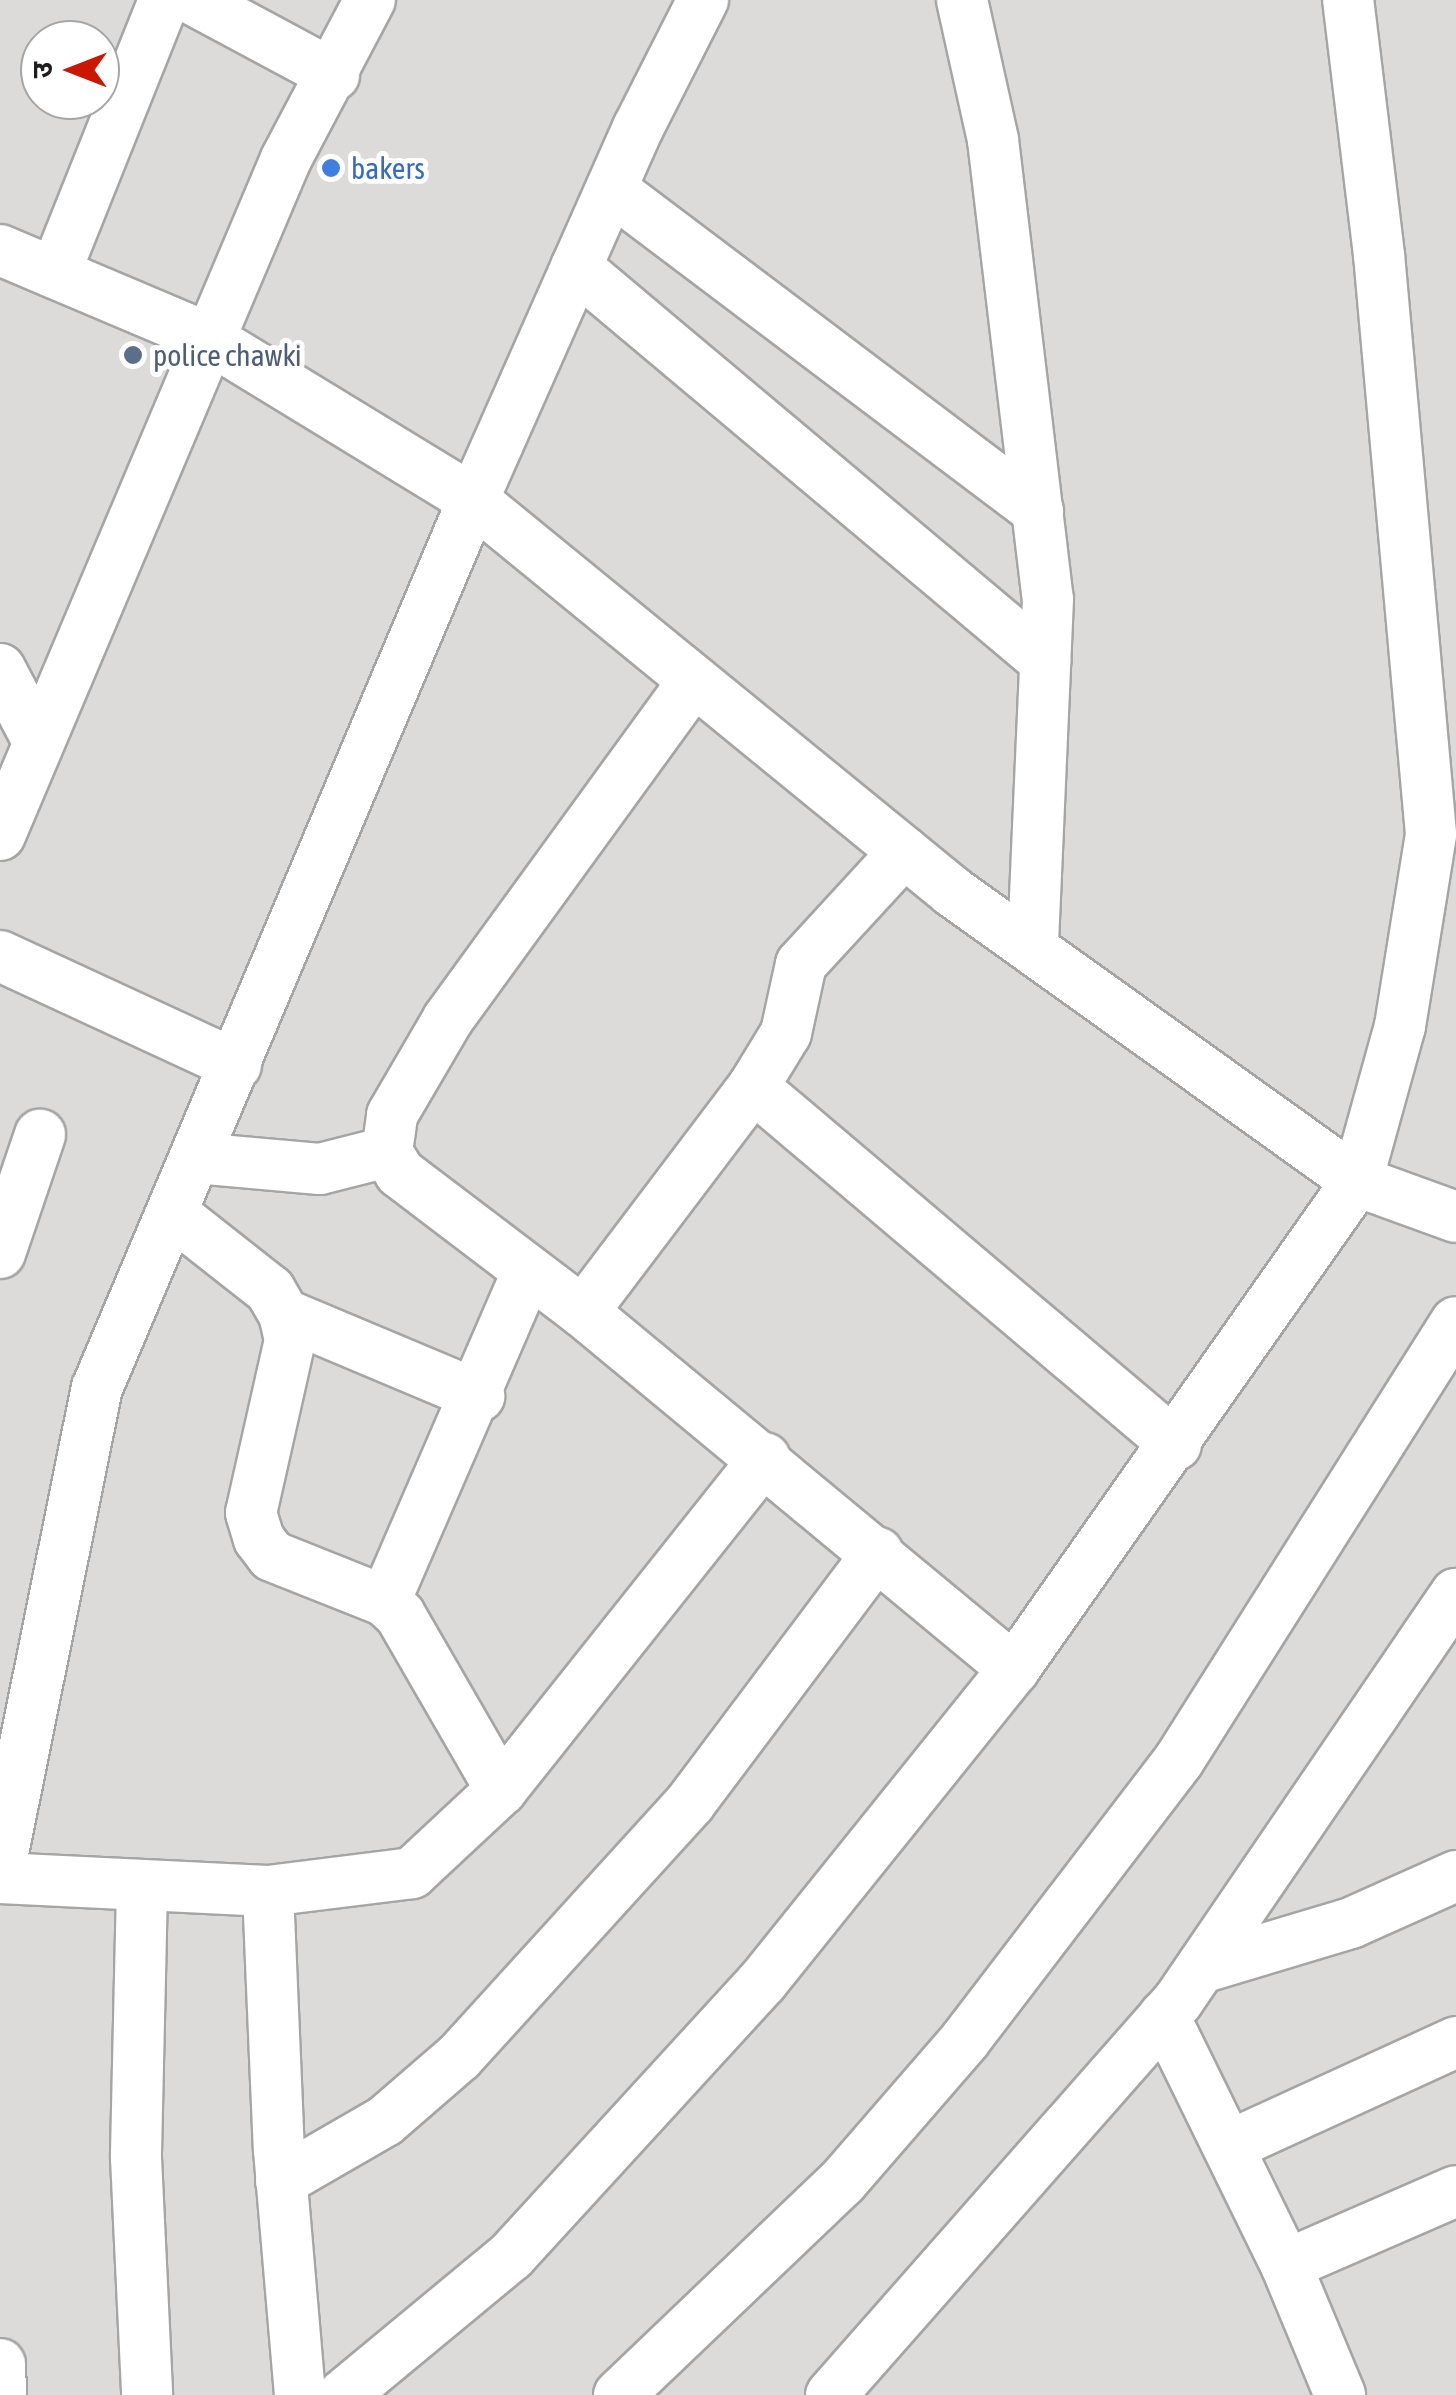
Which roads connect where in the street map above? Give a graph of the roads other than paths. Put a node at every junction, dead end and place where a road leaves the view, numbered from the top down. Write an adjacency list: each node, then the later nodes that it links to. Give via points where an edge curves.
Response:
1 (164, 0): 11 (street)
2 (194, 0): 7 (street)
3 (370, 0): 7 (street)
4 (702, 0): 8 (street)
5 (962, 0): 14 (street, via 992,140)
6 (1348, 0): 20 (street)
7 (334, 75): 12 (street, via 286,160)
8 (610, 189): 10 (street); 14 (street)
9 (0, 250): 11 (street)
10 (576, 267): 13 (street); 15 (street)
11 (55, 274): 12 (street)
12 (208, 338): 13 (street); 18 (street)
13 (473, 500): 17 (street); 24 (street)
14 (1038, 512): 15 (street, via 1048,598)
15 (1045, 661): 22 (street)
16 (0, 669): 18 (street)
17 (694, 681): 21 (street); 27 (street, via 448,1019 392,1116)
18 (38, 741): 19 (street)
19 (0, 835)
20 (1443, 837): 29 (street)
21 (904, 852): 22 (street); 25 (street, via 801,964 786,1033)
22 (1033, 950): 29 (street)
23 (0, 956): 24 (street)
24 (236, 1065): 28 (street)
25 (752, 1087): 34 (street); 38 (street)
26 (40, 1135): 32 (street)
27 (387, 1152): 28 (street, via 320,1169); 33 (street, via 400,1173)
28 (196, 1158): 30 (street)
29 (1356, 1181): 31 (street); 38 (street)
30 (172, 1213): 35 (street, via 270,1290); 45 (street, via 97,1388)
31 (1456, 1218)
32 (0, 1252)
33 (526, 1275): 34 (street); 37 (street)
34 (583, 1312): 39 (street)
35 (284, 1314): 37 (street); 42 (street, via 290,1340 251,1514 254,1528 272,1556)
36 (1456, 1322): 63 (street, via 1179,1760 965,2040 843,2181)
37 (479, 1396): 42 (street)
38 (1176, 1445): 43 (street)
39 (765, 1458): 40 (street); 44 (street)
40 (878, 1554): 43 (street); 54 (street, via 690,1804 460,2057 385,2121)
41 (1456, 1594): 50 (street)
42 (384, 1601): 44 (street, via 400,1615)
43 (1014, 1669): 62 (street, via 763,1981 621,2139 511,2256)
44 (501, 1790): 49 (street, via 412,1873)
45 (0, 1868)
46 (1456, 1876): 50 (street, via 1351,1923)
47 (0, 1878): 48 (street)
48 (142, 1888): 49 (street); 60 (street, via 136,2158)
49 (268, 1891): 54 (street)
50 (1201, 1968): 51 (street)
51 (1164, 2016): 53 (street); 58 (street)
52 (1456, 2042): 53 (street)
53 (1229, 2146): 56 (street)
54 (281, 2180): 61 (street)
55 (1456, 2191): 56 (street)
56 (1286, 2265): 64 (street)
57 (0, 2364): 59 (street)
58 (849, 2388)
59 (0, 2395)
60 (146, 2395)
61 (300, 2395)
62 (342, 2395)
63 (620, 2395)
64 (1340, 2395)

